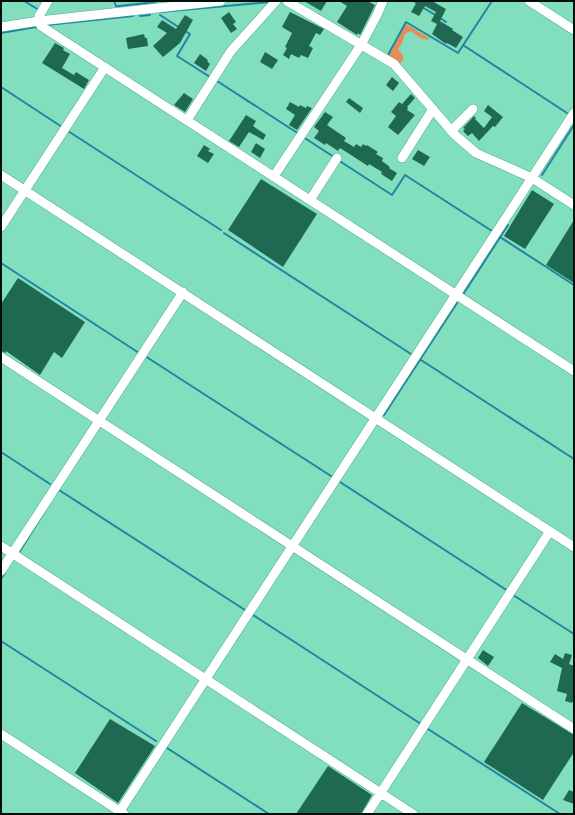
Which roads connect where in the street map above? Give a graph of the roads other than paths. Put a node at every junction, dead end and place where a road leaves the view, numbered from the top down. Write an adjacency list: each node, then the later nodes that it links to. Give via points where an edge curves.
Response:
1 (48, 1): 7 (street, via 38,16)
2 (221, 1): 7 (street)
3 (276, 1): 15 (street, via 232,51)
4 (287, 1): 10 (street)
5 (383, 1): 10 (street)
6 (529, 1): 9 (street)
7 (39, 21): 8 (street); 11 (street, via 41,26)
8 (1, 27)
9 (574, 30)
10 (361, 45): 12 (street, via 397,67); 20 (street)
11 (105, 67): 15 (street); 22 (street)
12 (433, 109): 16 (street); 18 (street)
13 (474, 109): 16 (street)
14 (574, 113): 21 (street)
15 (187, 120): 20 (street)
16 (451, 131): 21 (street, via 476,153)
17 (337, 158): 23 (street)
18 (402, 158)
19 (1, 174): 22 (street)
20 (274, 176): 23 (street)
21 (532, 178): 24 (street); 27 (street)
22 (25, 190): 25 (street); 26 (street)
23 (310, 200): 27 (street)
24 (574, 205)
25 (1, 228)
26 (182, 292): 30 (street); 31 (street)
27 (456, 294): 29 (street); 30 (street)
28 (1, 357): 31 (street)
29 (574, 371)
30 (376, 418): 32 (street); 34 (street)
31 (99, 421): 34 (street); 36 (street)
32 (550, 531): 35 (street); 38 (street)
33 (1, 546): 36 (street)
34 (292, 546): 38 (street); 39 (street)
35 (574, 547)
36 (12, 553): 37 (street); 39 (street)
37 (1, 571)
38 (467, 660): 40 (street); 42 (street)
39 (206, 679): 42 (street); 43 (street)
40 (574, 729)
41 (1, 734): 43 (street)
42 (381, 793): 44 (street); 45 (street)
43 (121, 813)
44 (367, 814)
45 (413, 814)

